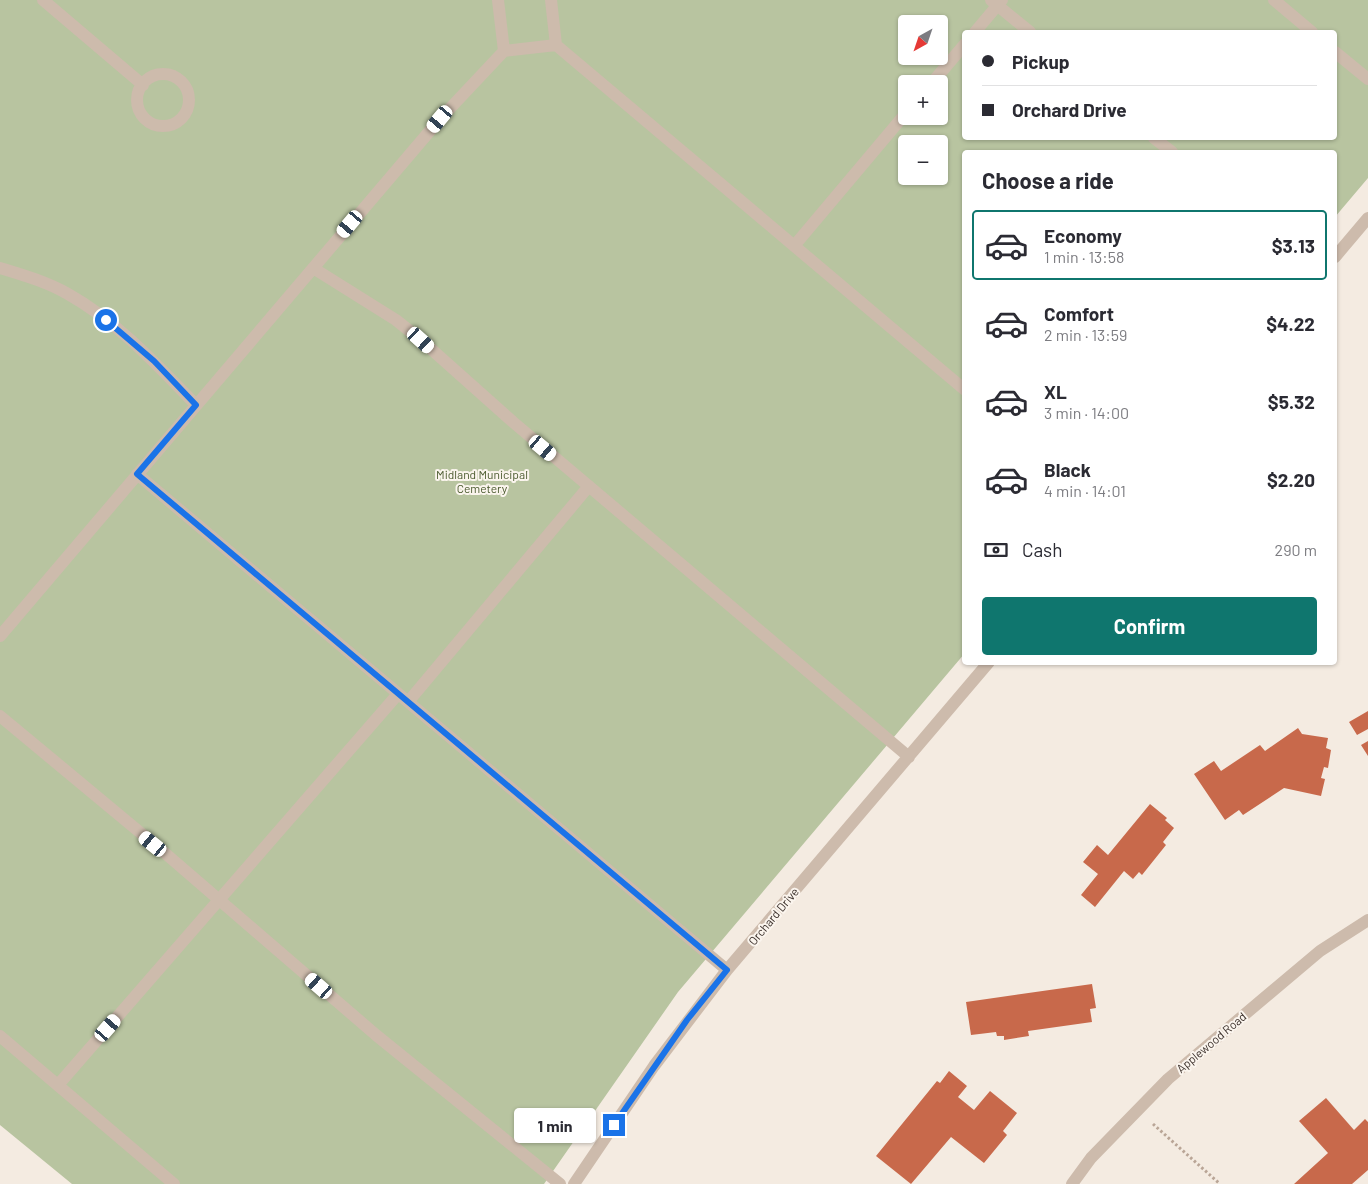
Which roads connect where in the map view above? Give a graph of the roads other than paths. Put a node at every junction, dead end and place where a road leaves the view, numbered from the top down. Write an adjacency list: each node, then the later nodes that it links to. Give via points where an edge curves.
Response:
1 (43, 0): 15 (street)
2 (498, 0): 11 (street)
3 (551, 0): 9 (street)
4 (1274, 0): 8 (street)
5 (997, 2): 6 (street); 7 (street)
6 (976, 30)
7 (1028, 30)
8 (1310, 30)
9 (556, 46): 11 (street); 20 (street)
10 (962, 48): 13 (street)
11 (504, 51): 23 (street, via 440,119)
12 (1337, 54): 14 (street)
13 (939, 75)
14 (1368, 79)
15 (142, 84): 15 (street, via 137,101 139,110 150,122 170,126 186,113 190,102 188,91 173,76 162,74)
16 (898, 122): 20 (street)
17 (1157, 140): 18 (street)
18 (1169, 150)
19 (1368, 218): 21 (street)
20 (794, 246): 24 (street)
21 (1337, 255)
22 (0, 268): 25 (street, via 67,294 96,312 154,361)
23 (313, 268): 25 (street); 27 (street, via 396,320)
24 (962, 387)
25 (196, 405): 26 (street)
26 (137, 474): 28 (street); 30 (street)
27 (589, 486): 30 (street); 32 (street)
28 (0, 636)
29 (986, 665): 32 (street, Orchard Drive)
30 (403, 698): 33 (street); 35 (street)
31 (0, 716): 33 (street)
32 (909, 757): 35 (street, Orchard Drive)
33 (220, 900): 37 (street); 39 (street, via 376,1035)
34 (1368, 920): 41 (street, Applewood Road, via 1320,951 1168,1079 1090,1158)
35 (727, 970): 40 (street, Orchard Drive, via 654,1066)
36 (0, 1036): 37 (street)
37 (58, 1085): 38 (street)
38 (174, 1184)
39 (560, 1184)
40 (574, 1184)
41 (1072, 1184)

